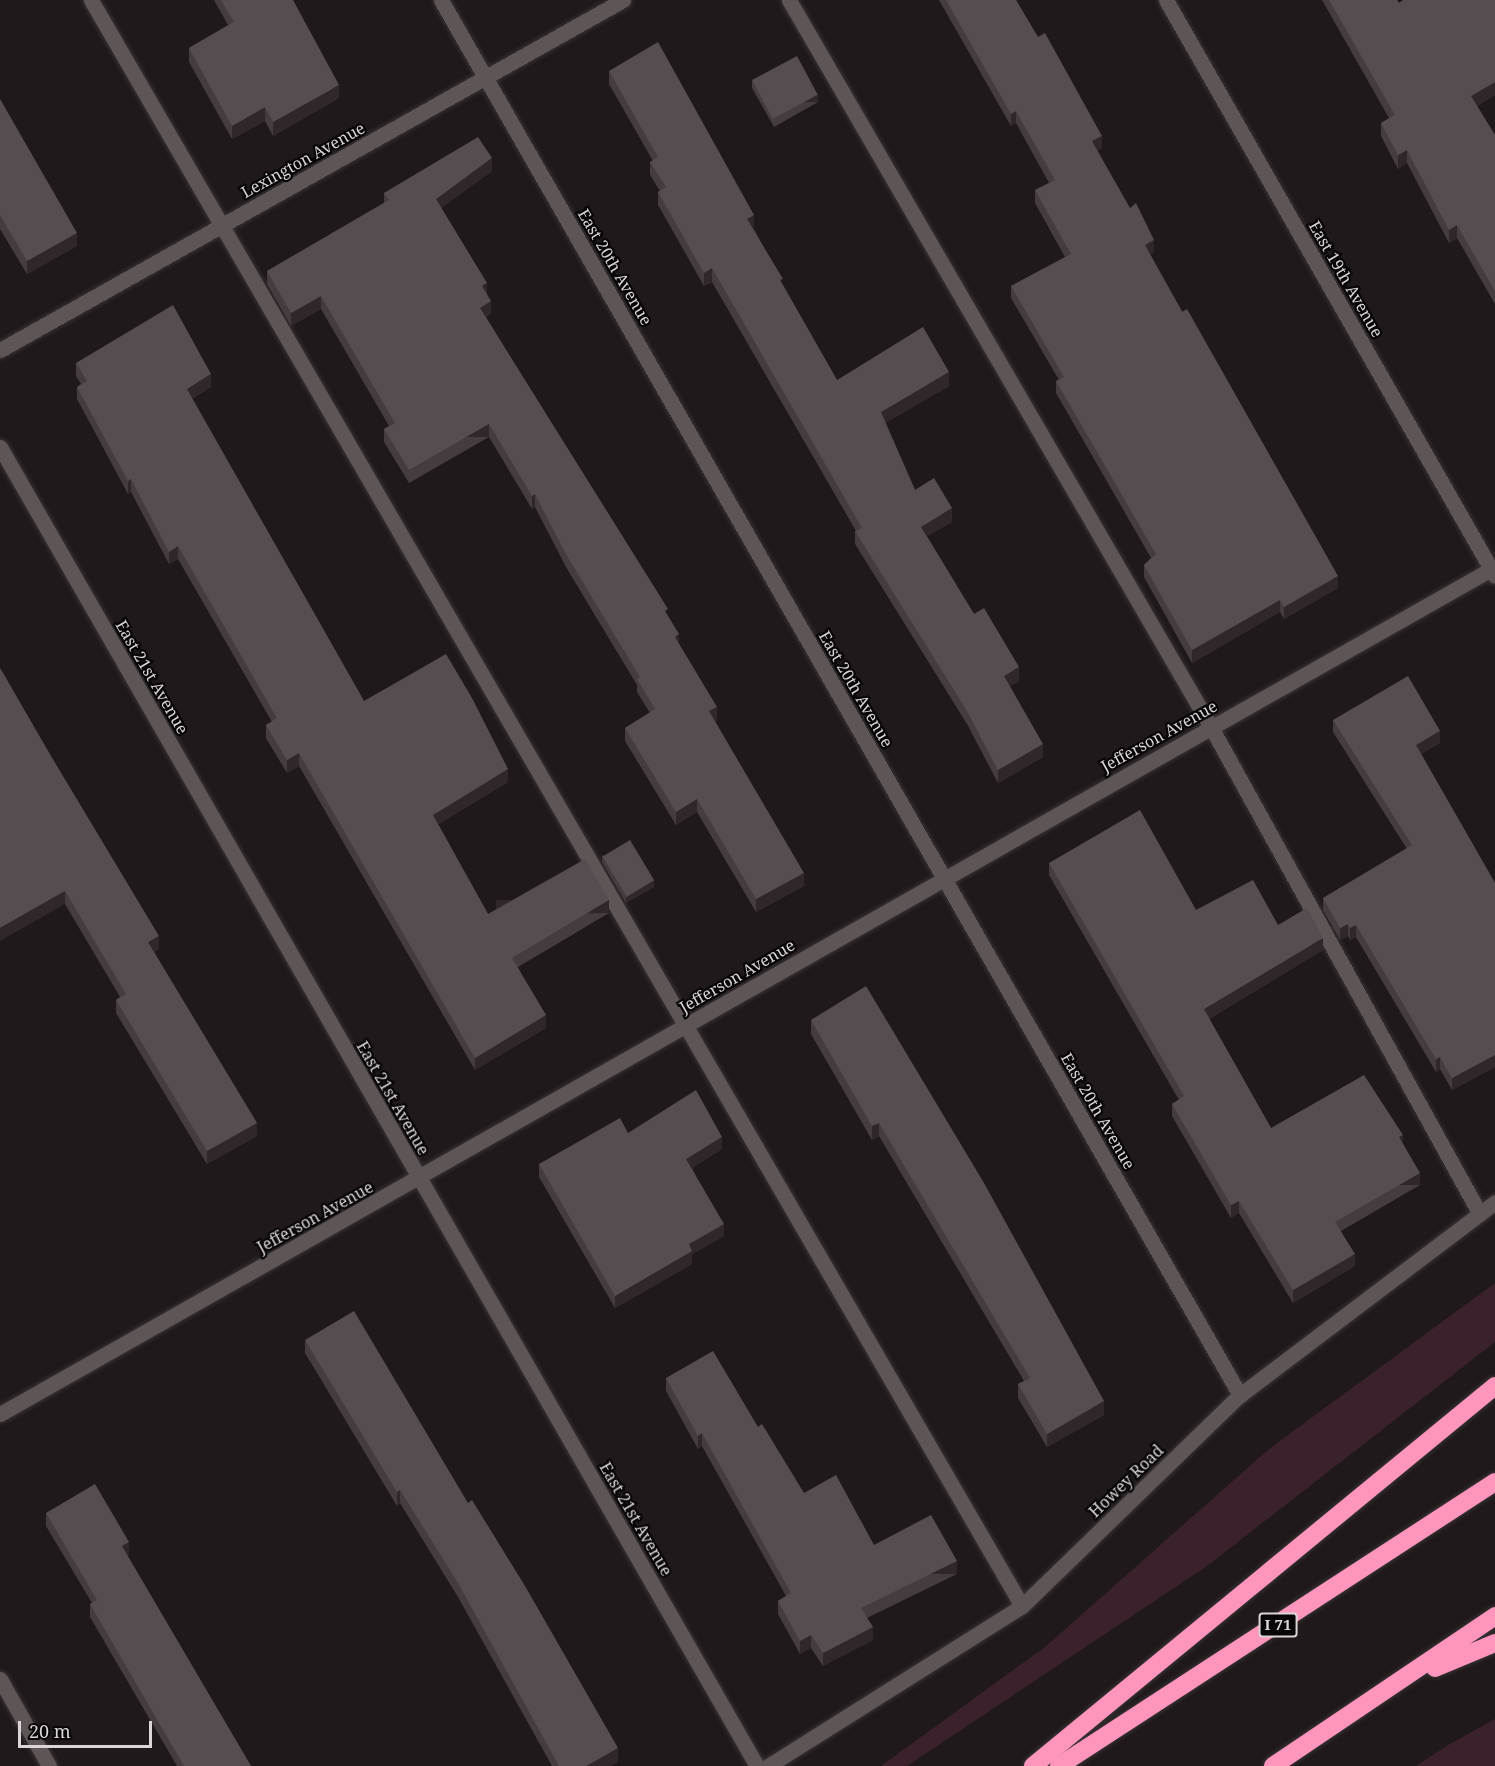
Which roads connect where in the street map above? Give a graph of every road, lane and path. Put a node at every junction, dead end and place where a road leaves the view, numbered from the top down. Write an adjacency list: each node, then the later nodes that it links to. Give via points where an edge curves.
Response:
1 (91, 0): 7 (street)
2 (441, 0): 6 (street, East 20th Avenue)
3 (623, 0): 6 (street, Lexington Avenue)
4 (789, 0): 11 (street)
5 (1166, 0): 10 (street, East 19th Avenue)
6 (486, 78): 7 (street, Lexington Avenue); 12 (street, East 20th Avenue)
7 (221, 226): 8 (street, Lexington Avenue); 13 (street)
8 (0, 350)
9 (0, 447): 14 (street, East 21st Avenue)
10 (1493, 572): 11 (street, Jefferson Avenue)
11 (1211, 727): 12 (street, Jefferson Avenue); 16 (street)
12 (944, 877): 13 (street, Jefferson Avenue); 18 (street, East 20th Avenue)
13 (684, 1027): 14 (street, Jefferson Avenue); 21 (street)
14 (419, 1179): 19 (street, Jefferson Avenue); 27 (street, East 21st Avenue)
15 (1495, 1202): 16 (street, Howey Road)
16 (1480, 1214): 18 (street, Howey Road)
17 (1495, 1386): 29 (highway)
18 (1240, 1395): 21 (street, Howey Road)
19 (0, 1414)
20 (1495, 1482): 30 (highway, I 71)
21 (1022, 1606): 28 (street, Howey Road)
22 (1495, 1616): 25 (highway)
23 (1495, 1643): 25 (highway)
24 (0, 1679): 26 (street)
25 (1402, 1681): 31 (highway)
26 (49, 1766)
27 (757, 1766)
28 (768, 1766)
29 (1033, 1766)
30 (1059, 1766)
31 (1273, 1766)

